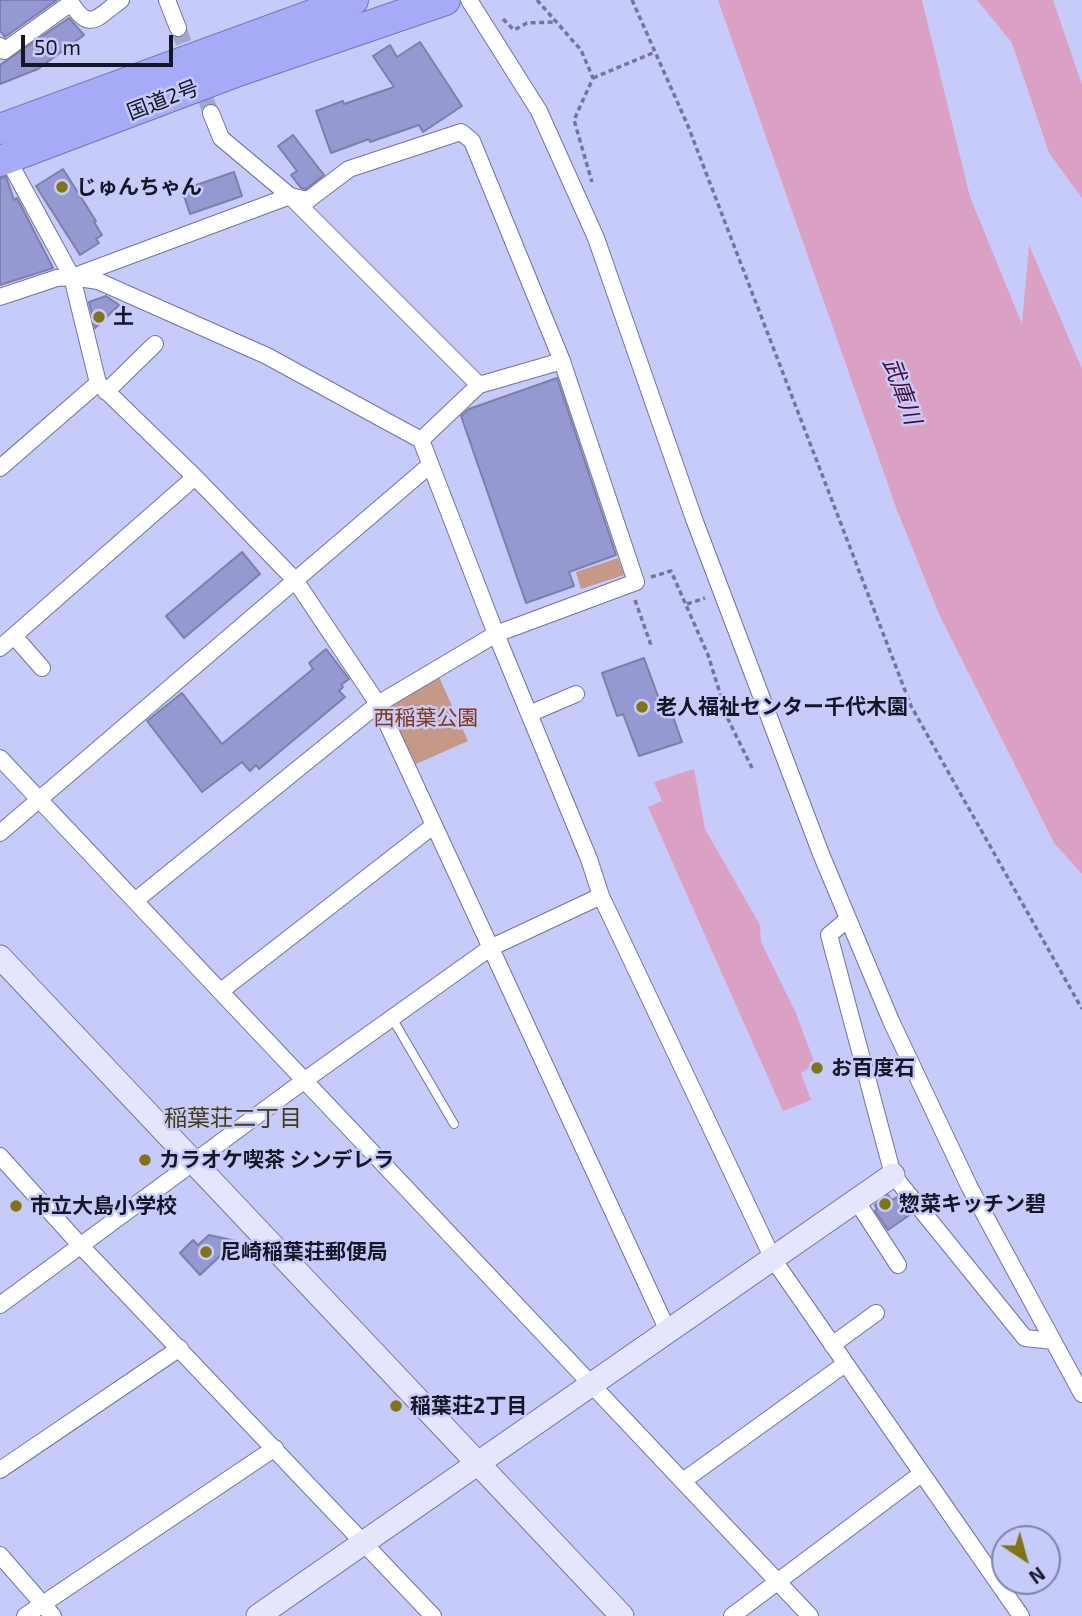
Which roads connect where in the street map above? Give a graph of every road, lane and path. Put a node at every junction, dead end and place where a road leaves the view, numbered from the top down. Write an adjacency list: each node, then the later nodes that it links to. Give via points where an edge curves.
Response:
1 (121, 0): 8 (street, via 94,20 79,16)
2 (167, 0): 11 (street)
3 (353, 0): 16 (highway, 国道2号)
4 (446, 0): 17 (highway, 国道2号)
5 (469, 0): 48 (street, via 539,111 596,239 694,519)
6 (537, 0): 10 (path)
7 (632, 0): 13 (path)
8 (70, 1): 12 (street, via 4,51)
9 (494, 10): 10 (path, via 514,30 527,23)
10 (556, 22): 14 (path, via 581,50)
11 (178, 28)
12 (0, 46)
13 (655, 52): 14 (path); 52 (path, via 688,126 911,706)
14 (593, 78): 18 (path, via 575,120)
15 (211, 113): 19 (street, via 222,138)
16 (0, 129)
17 (3, 159): 20 (street)
18 (593, 184)
19 (290, 196): 20 (street); 23 (street, via 308,201 349,169 461,132 472,141); 24 (street)
20 (72, 277): 21 (street); 25 (street); 26 (street, via 98,281 267,356)
21 (0, 297)
22 (155, 344): 25 (street)
23 (562, 361): 24 (street); 32 (street, via 636,582)
24 (479, 385): 26 (street)
25 (102, 387): 28 (street); 29 (street)
26 (421, 440): 27 (street)
27 (430, 465): 31 (street); 33 (street)
28 (0, 468)
29 (195, 477): 31 (street); 34 (street)
30 (671, 571): 42 (path)
31 (295, 580): 39 (street); 43 (street)
32 (629, 585): 33 (street); 36 (path)
33 (496, 634): 39 (street); 40 (street)
34 (13, 636): 35 (street); 37 (street)
35 (0, 648)
36 (652, 648)
37 (43, 668)
38 (576, 694): 40 (street)
39 (377, 704): 44 (street); 47 (street)
40 (529, 714): 46 (street)
41 (0, 758): 43 (street)
42 (752, 768)
43 (39, 798): 45 (street); 47 (street)
44 (433, 826): 49 (street); 51 (street)
45 (0, 833)
46 (601, 896): 49 (street); 61 (street)
47 (136, 900): 51 (street)
48 (848, 919): 58 (street, via 828,935); 66 (street, via 969,1186)
49 (490, 948): 53 (street); 65 (street)
50 (0, 957): 57 (street)
51 (222, 990): 54 (street)
52 (1082, 1009)
53 (392, 1018): 54 (street); 55 (lane)
54 (305, 1080): 57 (street); 70 (street)
55 (454, 1124)
56 (0, 1156): 60 (street)
57 (194, 1163): 60 (street); 73 (street)
58 (893, 1175): 59 (street); 66 (street, via 1026,1338)
59 (856, 1200): 61 (street); 62 (street)
60 (80, 1245): 63 (street); 68 (street)
61 (773, 1259): 65 (street); 67 (street)
62 (898, 1265)
63 (0, 1305)
64 (876, 1313): 67 (street)
65 (668, 1331): 70 (street)
66 (1053, 1341): 71 (street)
67 (832, 1345): 69 (street)
68 (180, 1348): 72 (street); 74 (street)
69 (845, 1364): 75 (street); 76 (street)
70 (593, 1385): 73 (street); 76 (street)
71 (1082, 1394)
72 (275, 1448): 77 (street); 80 (street)
73 (478, 1463): 77 (street); 84 (street)
74 (0, 1470)
75 (920, 1474): 79 (street); 87 (street)
76 (683, 1481): 79 (street)
77 (365, 1542): 82 (street); 83 (street)
78 (0, 1555): 80 (street)
79 (778, 1581): 85 (street); 86 (street)
80 (48, 1610): 81 (street)
81 (24, 1616)
82 (258, 1616)
83 (433, 1616)
84 (622, 1616)
85 (732, 1616)
86 (810, 1616)
87 (1021, 1616)

